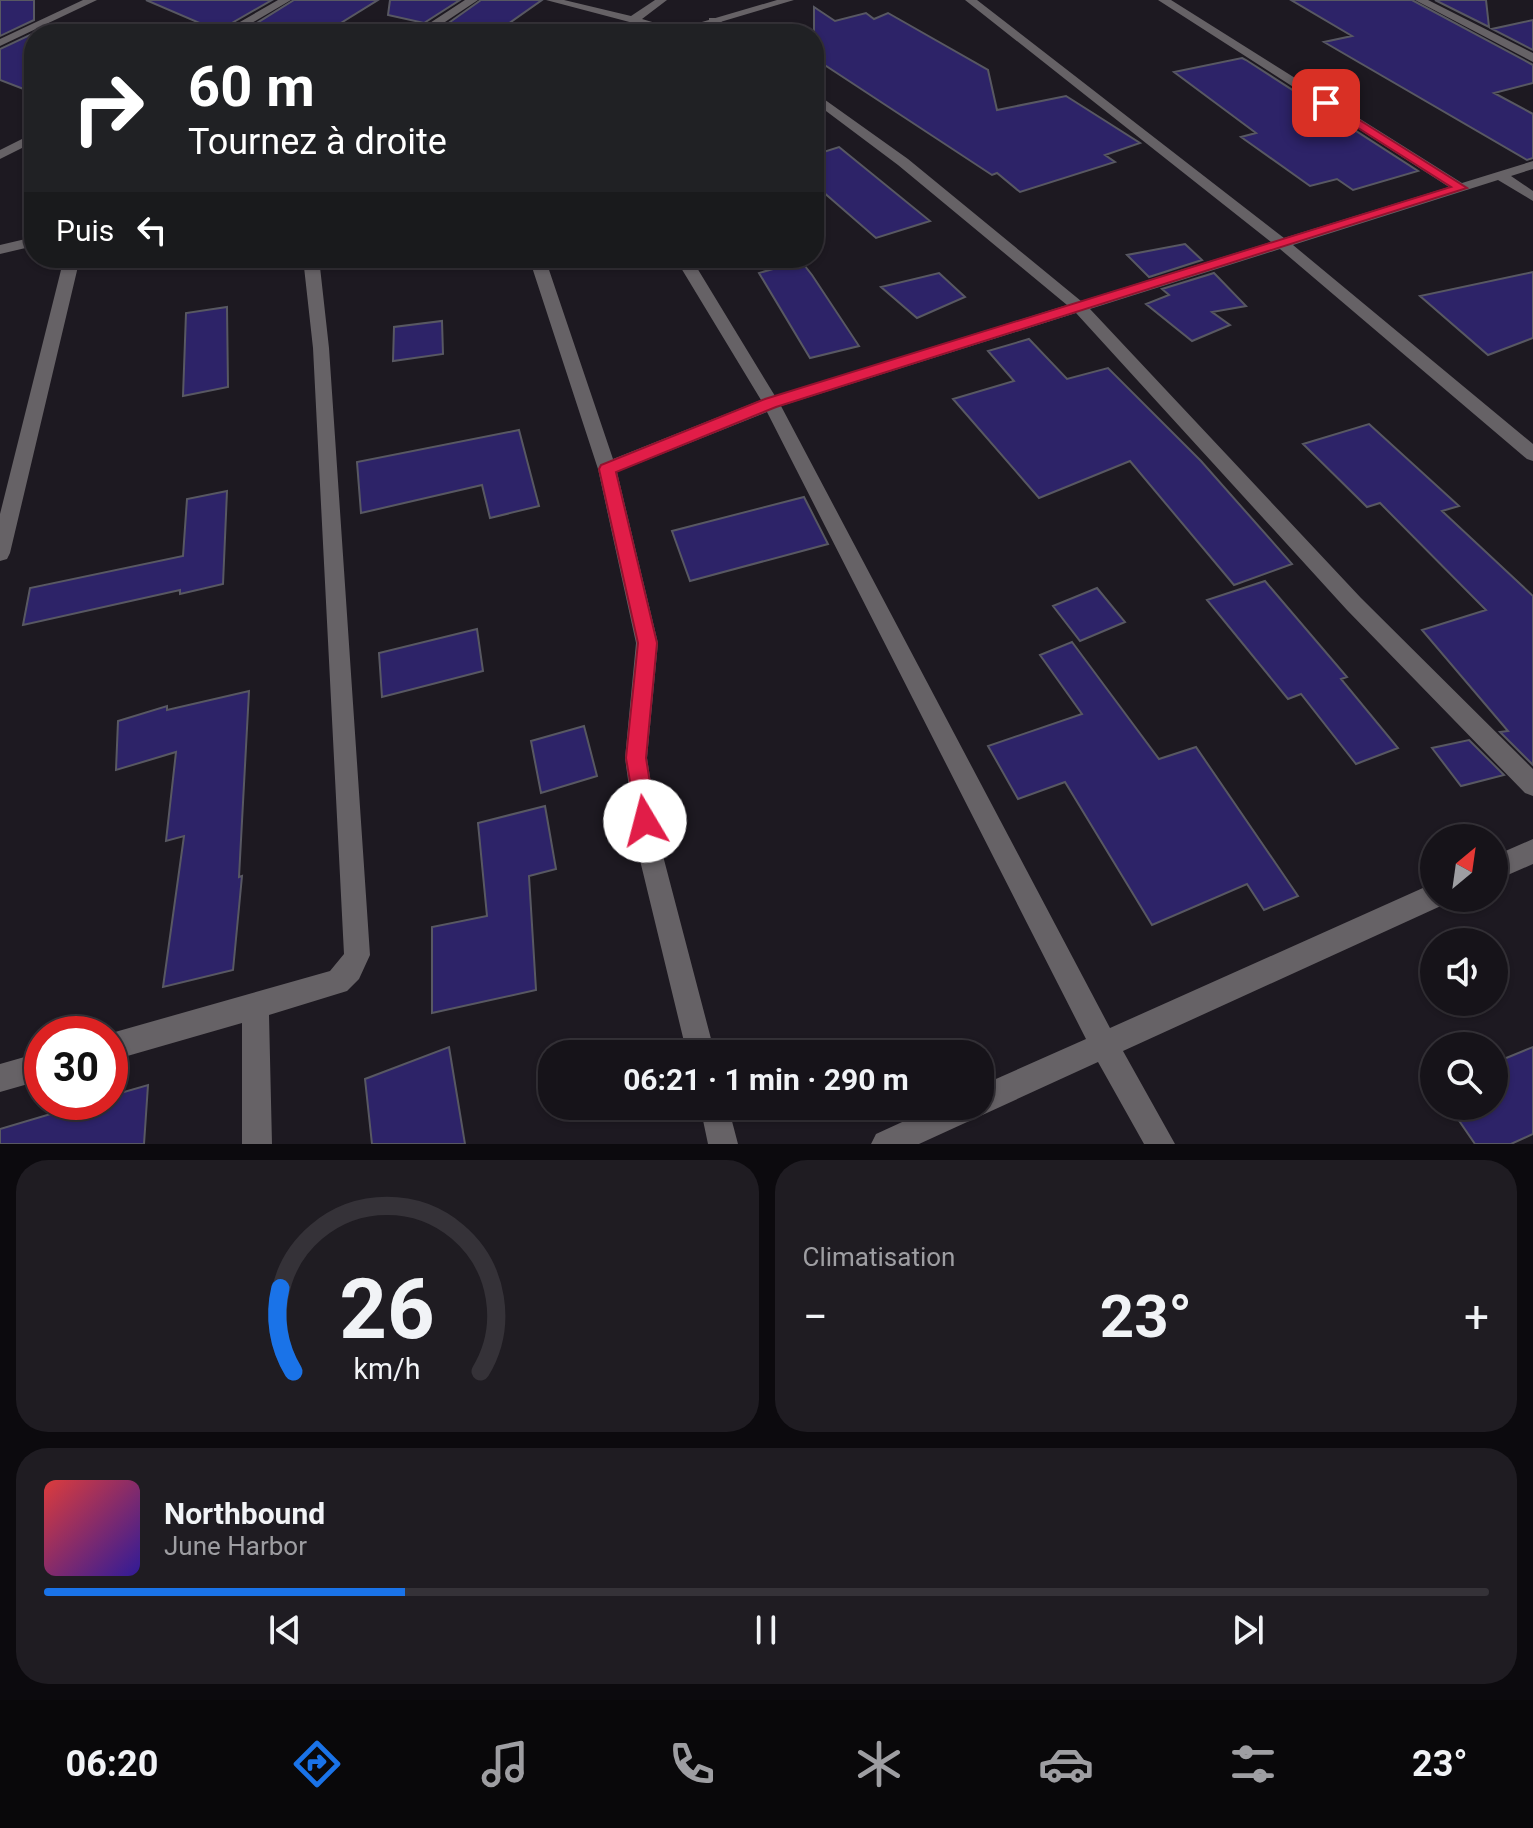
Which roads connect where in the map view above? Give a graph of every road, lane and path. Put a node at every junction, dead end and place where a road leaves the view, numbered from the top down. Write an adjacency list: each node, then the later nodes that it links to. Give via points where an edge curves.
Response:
1 (92, 0): 12 (street)
2 (286, 0): 13 (street)
3 (473, 0): 14 (street)
4 (551, 0): 10 (street)
5 (662, 0): 10 (street)
6 (789, 0): 11 (street)
7 (970, 0): 28 (street)
8 (1163, 0): 26 (street)
9 (1420, 0): 20 (street)
10 (634, 19): 15 (street)
11 (713, 20): 16 (street); 17 (street)
12 (41, 24)
13 (243, 24)
14 (435, 24)
15 (649, 24)
16 (699, 24)
17 (718, 24)
18 (24, 32): 19 (street)
19 (0, 43)
20 (1533, 58)
21 (824, 103): 35 (street)
22 (24, 142): 23 (street)
23 (0, 155)
24 (1533, 165): 25 (street)
25 (1499, 175): 26 (street); 27 (street)
26 (1461, 188): 28 (street)
27 (1533, 197)
28 (1282, 243): 35 (street); 37 (street)
29 (24, 244): 30 (street)
30 (0, 250)
31 (70, 268): 39 (street)
32 (312, 268): 44 (street, via 357,955 338,982)
33 (540, 268): 38 (street)
34 (689, 268): 36 (street)
35 (1080, 308): 36 (street); 40 (street, via 1354,604)
36 (771, 403): 38 (street); 47 (street)
37 (1533, 454)
38 (607, 469): 45 (street, via 647,643 636,758 650,852)
39 (0, 553)
40 (1533, 785)
41 (1533, 851): 42 (street)
42 (1508, 863)
43 (1420, 902): 47 (street)
44 (255, 1006): 46 (street); 53 (street)
45 (697, 1040)
46 (128, 1042)
47 (1104, 1045): 50 (street); 56 (street)
48 (24, 1071): 49 (street)
49 (0, 1078)
50 (994, 1095)
51 (717, 1120): 54 (street)
52 (939, 1120): 55 (street)
53 (257, 1144)
54 (723, 1144)
55 (886, 1144)
56 (1160, 1144)

